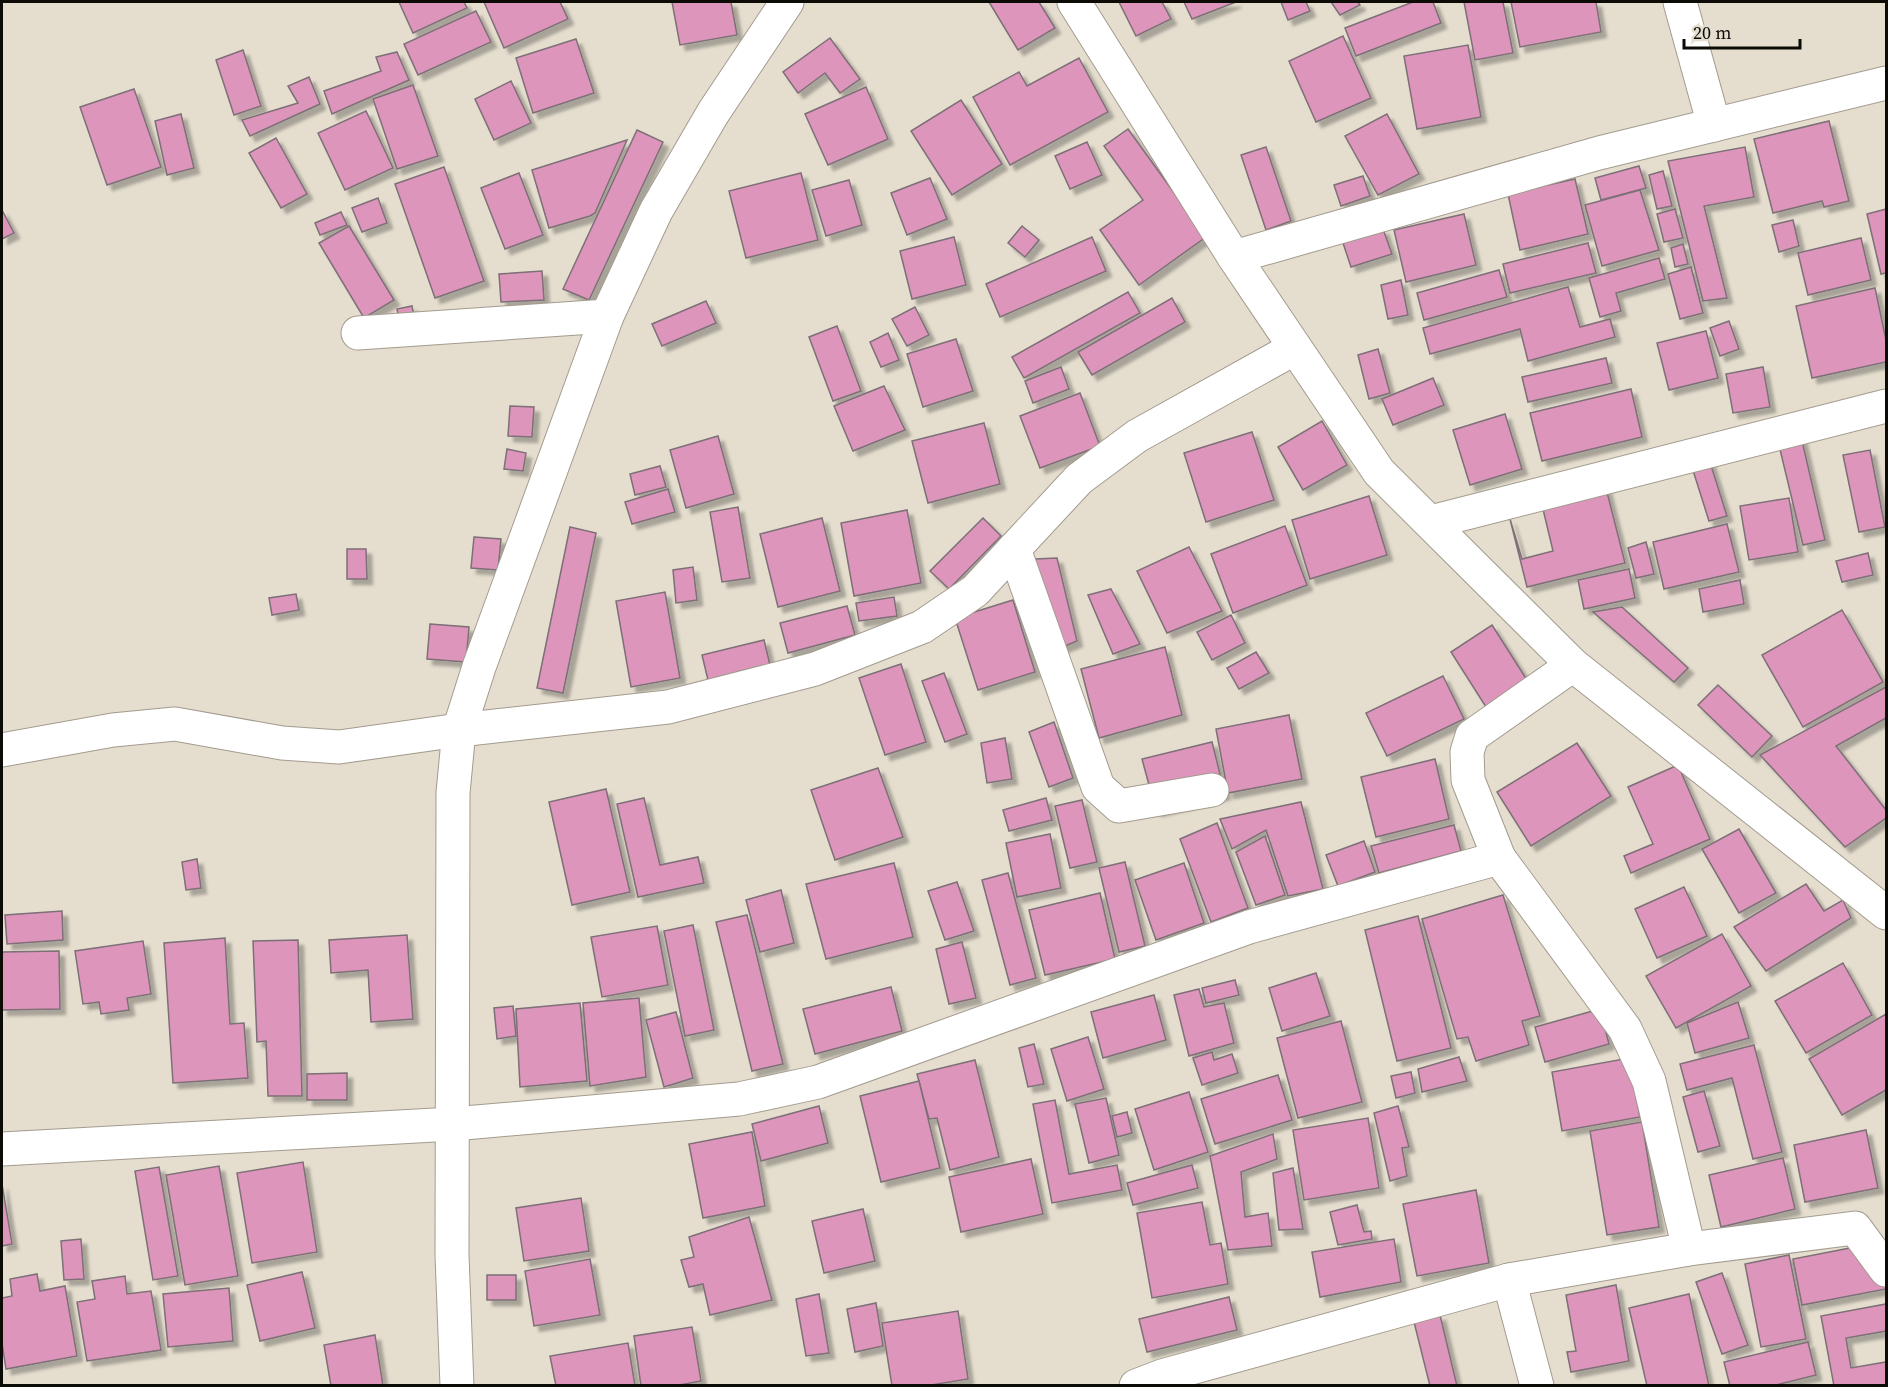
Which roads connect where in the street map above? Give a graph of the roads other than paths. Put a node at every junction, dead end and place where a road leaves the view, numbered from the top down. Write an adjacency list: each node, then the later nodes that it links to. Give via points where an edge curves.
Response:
1 (787, 2): 7 (street, via 713,113 656,211)
2 (1074, 2): 6 (street)
3 (1680, 2): 5 (street)
4 (1887, 83): 5 (street)
5 (1714, 125): 6 (street, via 1599,153)
6 (1234, 256): 9 (street)
7 (607, 316): 8 (street); 14 (street)
8 (358, 333)
9 (1295, 348): 11 (street, via 1379,472); 12 (street, via 1137,436 1079,479)
10 (1887, 406): 11 (street)
11 (1431, 522): 13 (street)
12 (1014, 549): 14 (street, via 975,591 922,627 815,669 668,707); 16 (street, via 1098,787 1119,806)
13 (1573, 665): 17 (street, via 1472,736 1467,752 1468,780); 18 (street)
14 (459, 730): 15 (street, via 339,747 282,743 175,724 113,730); 19 (street, via 453,794)
15 (2, 750)
16 (1212, 790)
17 (1499, 858): 19 (street, via 1249,927 818,1082 739,1099); 21 (street, via 1625,1029 1648,1081)
18 (1887, 913)
19 (453, 1124): 20 (street); 25 (street)
20 (2, 1149)
21 (1689, 1250): 22 (street, via 1855,1228); 23 (street)
22 (1887, 1270)
23 (1509, 1280): 24 (street); 26 (street)
24 (1154, 1382)
25 (457, 1386)
26 (1537, 1386)

